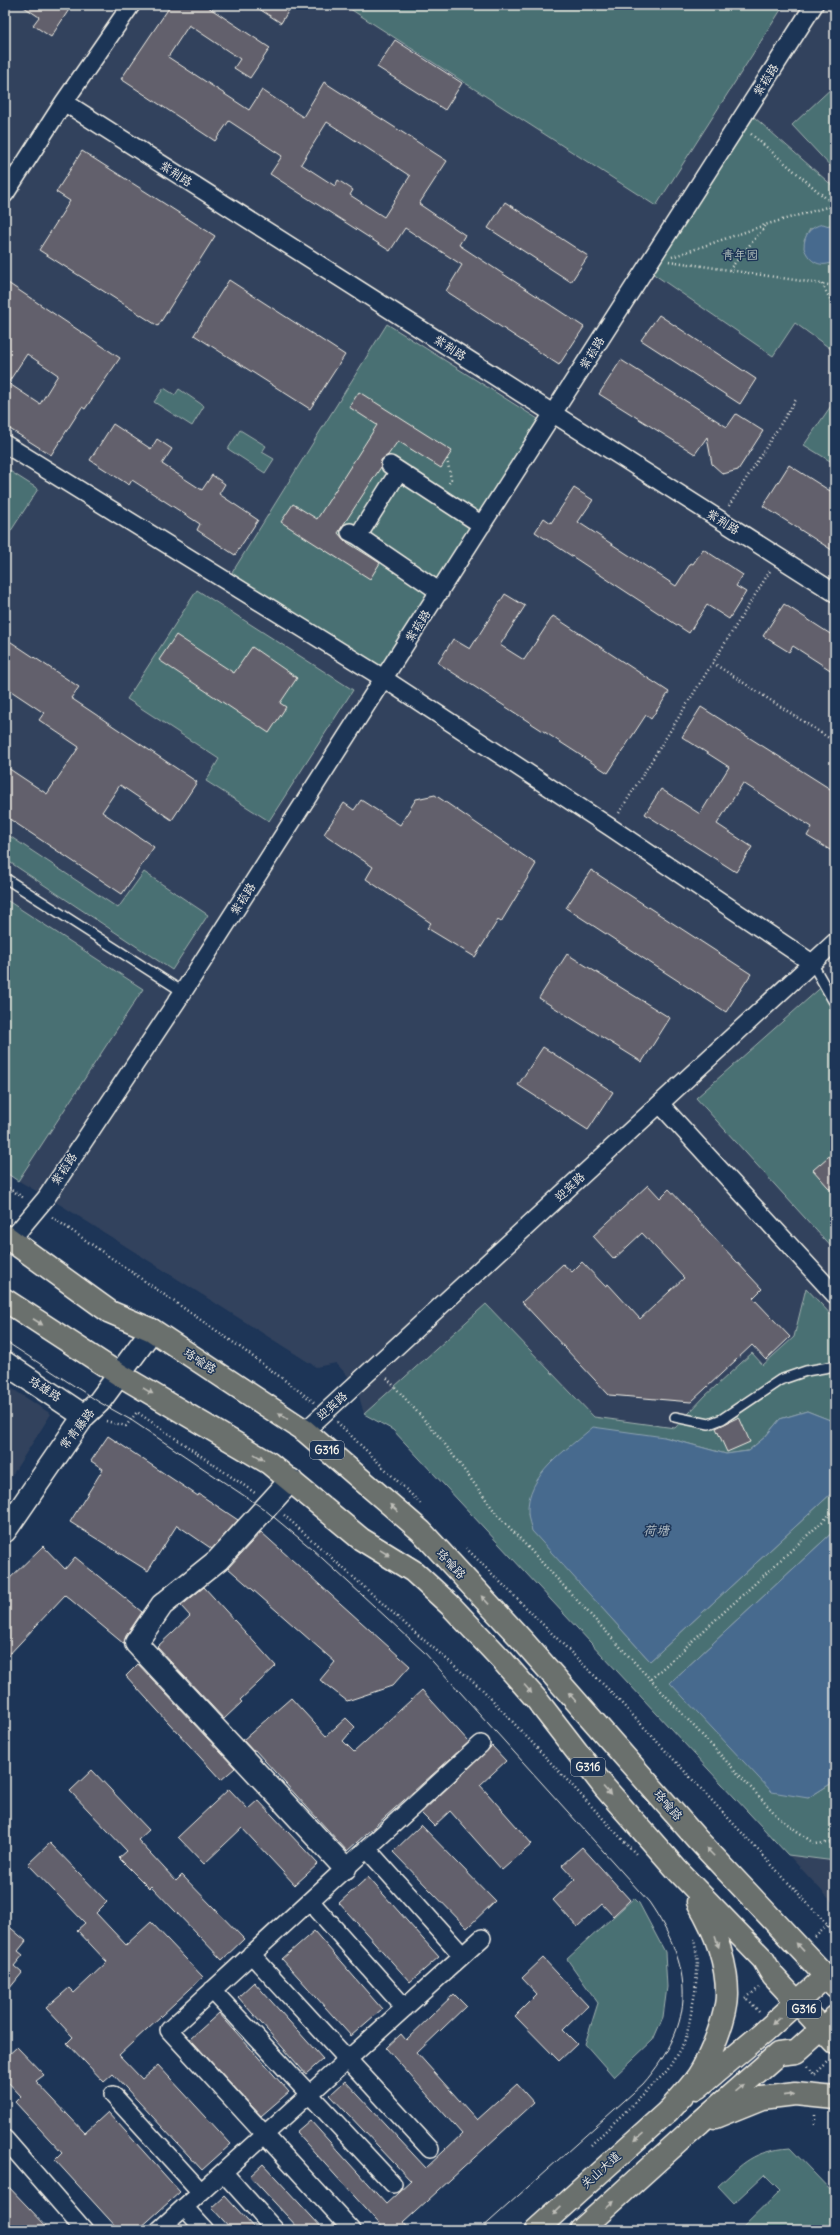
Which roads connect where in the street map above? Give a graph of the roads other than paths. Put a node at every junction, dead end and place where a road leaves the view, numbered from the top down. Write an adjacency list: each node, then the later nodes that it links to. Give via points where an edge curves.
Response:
1 (132, 5): 3 (street)
2 (814, 5): 5 (street, 紫菘路)
3 (64, 102): 4 (street); 5 (street, 紫荆路)
4 (5, 194)
5 (553, 414): 7 (street, 紫菘路); 9 (street, 紫荆路)
6 (5, 444): 10 (street)
7 (482, 525): 8 (street, 紫菘路); 8 (street, via 394,468 354,534)
8 (440, 592): 10 (street, 紫菘路)
9 (835, 593)
10 (383, 678): 13 (street); 14 (street, 紫菘路)
11 (5, 878): 14 (lane)
12 (835, 942): 13 (street, 迎宾路)
13 (812, 963): 15 (lane); 16 (street, 迎宾路)
14 (183, 992): 17 (street, 紫菘路, via 46,1198)
15 (835, 1004)
16 (660, 1104): 18 (street); 26 (street, 迎宾路)
17 (8, 1238): 20 (main road, 珞喻路 / G316, via 110,1312)
18 (835, 1295)
19 (5, 1300): 23 (main road, G316, one-way to 23)
20 (152, 1330): 23 (street, 常青藤路); 26 (main road, 珞喻路 / G316, one-way to 20)
21 (5, 1363): 24 (street, 珞雄路)
22 (835, 1366): 25 (lane, via 806,1370 780,1380 722,1419 709,1424)
23 (120, 1375): 24 (street, 常青藤路, via 99,1402); 27 (main road, G316, one-way to 27, via 269,1463)
24 (84, 1416): 28 (street, 常青藤路)
25 (675, 1417)
26 (305, 1431): 37 (main road, 珞喻路 / G316, one-way to 26, via 697,1839 524,1642 421,1531)
27 (291, 1480): 31 (street, via 218,1560 162,1605 131,1649); 32 (main road, G316, one-way to 32, via 361,1539 413,1571 454,1609 537,1700 605,1788)
28 (5, 1531)
29 (481, 1744): 30 (street)
30 (367, 1849): 31 (street); 36 (street)
31 (345, 1868): 33 (street)
32 (678, 1871): 39 (main road, G316, via 763,1959 773,1976); 46 (main road, one-way to 46, via 711,1923 720,1951 727,1994 712,2051 698,2076)
33 (310, 1901): 35 (street); 40 (street)
34 (482, 1938): 36 (street)
35 (251, 1954): 38 (street); 42 (street)
36 (462, 1956): 40 (street)
37 (830, 1981): 39 (main road)
38 (212, 1990): 44 (street); 48 (street, via 169,2030)
39 (797, 2002): 41 (main road, G316); 46 (main road, one-way to 46)
40 (405, 2008): 42 (street)
41 (831, 2030): 47 (main road, one-way to 41, via 778,2054 796,2052)
42 (348, 2060): 44 (street); 50 (street)
43 (113, 2094): 53 (street)
44 (309, 2095): 48 (street); 52 (street)
45 (835, 2098): 47 (main road, one-way to 45, via 762,2098 795,2094)
46 (668, 2111): 60 (main road, 关山大道, one-way to 60)
47 (699, 2123): 61 (main road, one-way to 47)
48 (264, 2135): 51 (street); 59 (street)
49 (5, 2139): 55 (street)
50 (430, 2149)
51 (223, 2172): 53 (street); 58 (street)
52 (393, 2184)
53 (201, 2192): 54 (street)
54 (184, 2207): 56 (street); 57 (street)
55 (84, 2230)
56 (159, 2230)
57 (205, 2230)
58 (275, 2230)
59 (352, 2230)
60 (536, 2230)
61 (581, 2230)

